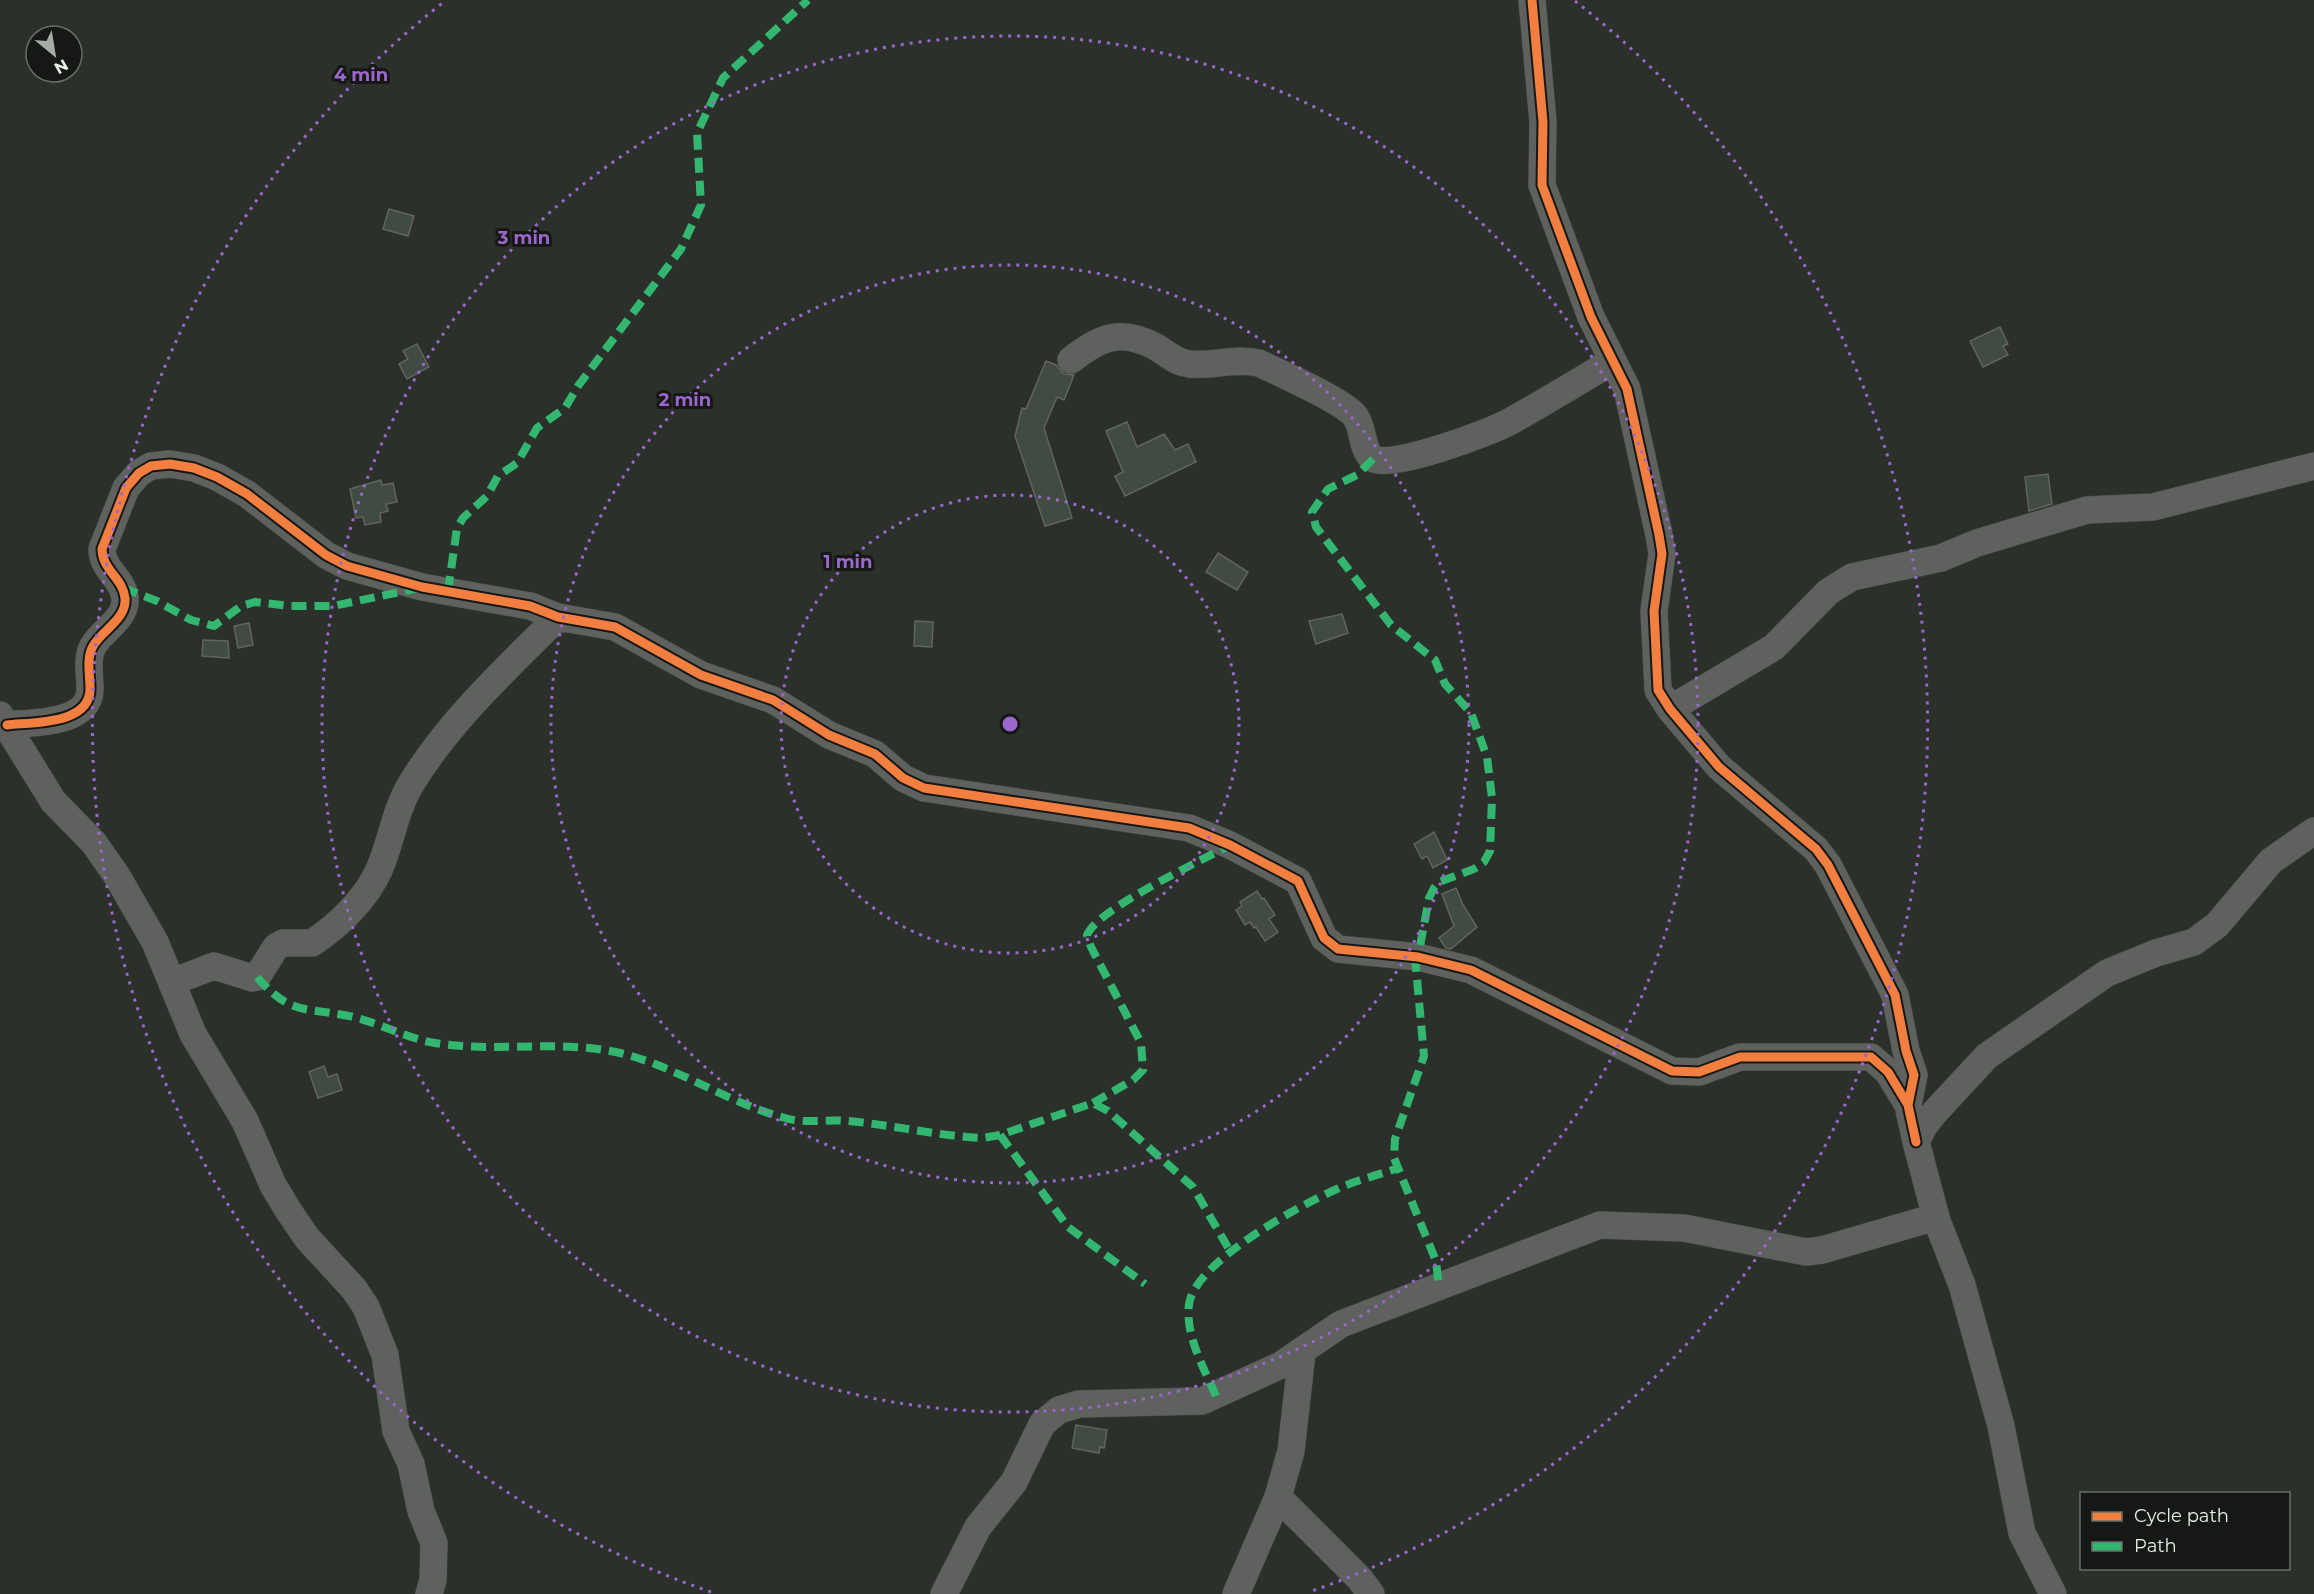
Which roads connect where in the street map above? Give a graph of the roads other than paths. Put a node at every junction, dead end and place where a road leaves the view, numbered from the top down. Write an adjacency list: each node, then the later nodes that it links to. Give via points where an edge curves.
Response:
1 (1532, 0): 3 (street, via 1543,122 1542,184 1591,317)
2 (1071, 360): 3 (street, via 1093,343 1114,337 1156,347 1187,364 1245,360 1259,363 1348,409 1359,424 1369,454 1381,462 1406,459 1509,422)
3 (1613, 361): 6 (street, via 1627,389 1659,535 1662,554 1654,611 1658,690)
4 (2314, 466): 6 (street, via 2153,507 2087,510 1977,543 1941,558 1852,577 1828,592 1774,647)
5 (558, 617): 7 (street, via 530,606 422,587 347,566 217,477 170,464 152,466 139,473 126,488 102,549 102,557 123,588 125,600 123,610 91,649 90,699 64,718); 9 (street, via 502,673 428,758 409,787 379,870 346,914 312,943 290,942 276,947 257,977 214,966); 11 (street, via 615,627 701,675 768,697 829,735 875,754 903,778 924,788 1105,813 1188,828 1211,837 1298,881 1324,938 1338,949 1418,957 1472,970 1672,1071 1699,1072 1740,1057)
6 (1670, 709): 10 (street, via 1719,767 1816,849 1828,865 1889,979)
7 (3, 720): 9 (street, via 53,801 94,843 117,876 155,942)
8 (2314, 831): 13 (street, via 2271,861 2217,926 2194,942 2107,973 1988,1056 1935,1112)
9 (172, 982): 17 (street, via 193,1034 245,1121 273,1185 307,1238 354,1289 375,1327 385,1355 396,1431 411,1464 421,1511 434,1543)
10 (1906, 1051): 11 (street); 12 (street, via 1914,1075)
11 (1871, 1057): 12 (street, via 1888,1072)
12 (1908, 1105): 13 (street)
13 (1916, 1142): 14 (street)
14 (1937, 1221): 15 (street, via 1926,1220 1806,1252 1684,1228 1600,1225 1341,1324); 21 (street, via 1962,1285 2001,1426 2022,1533)
15 (1302, 1353): 16 (street, via 1291,1451); 18 (street, via 1202,1401 1079,1404 1050,1416 1042,1424 1014,1482 978,1527)
16 (1278, 1497): 19 (street); 20 (street)
17 (429, 1594)
18 (944, 1594)
19 (1236, 1594)
20 (1371, 1594)
21 (2054, 1594)

